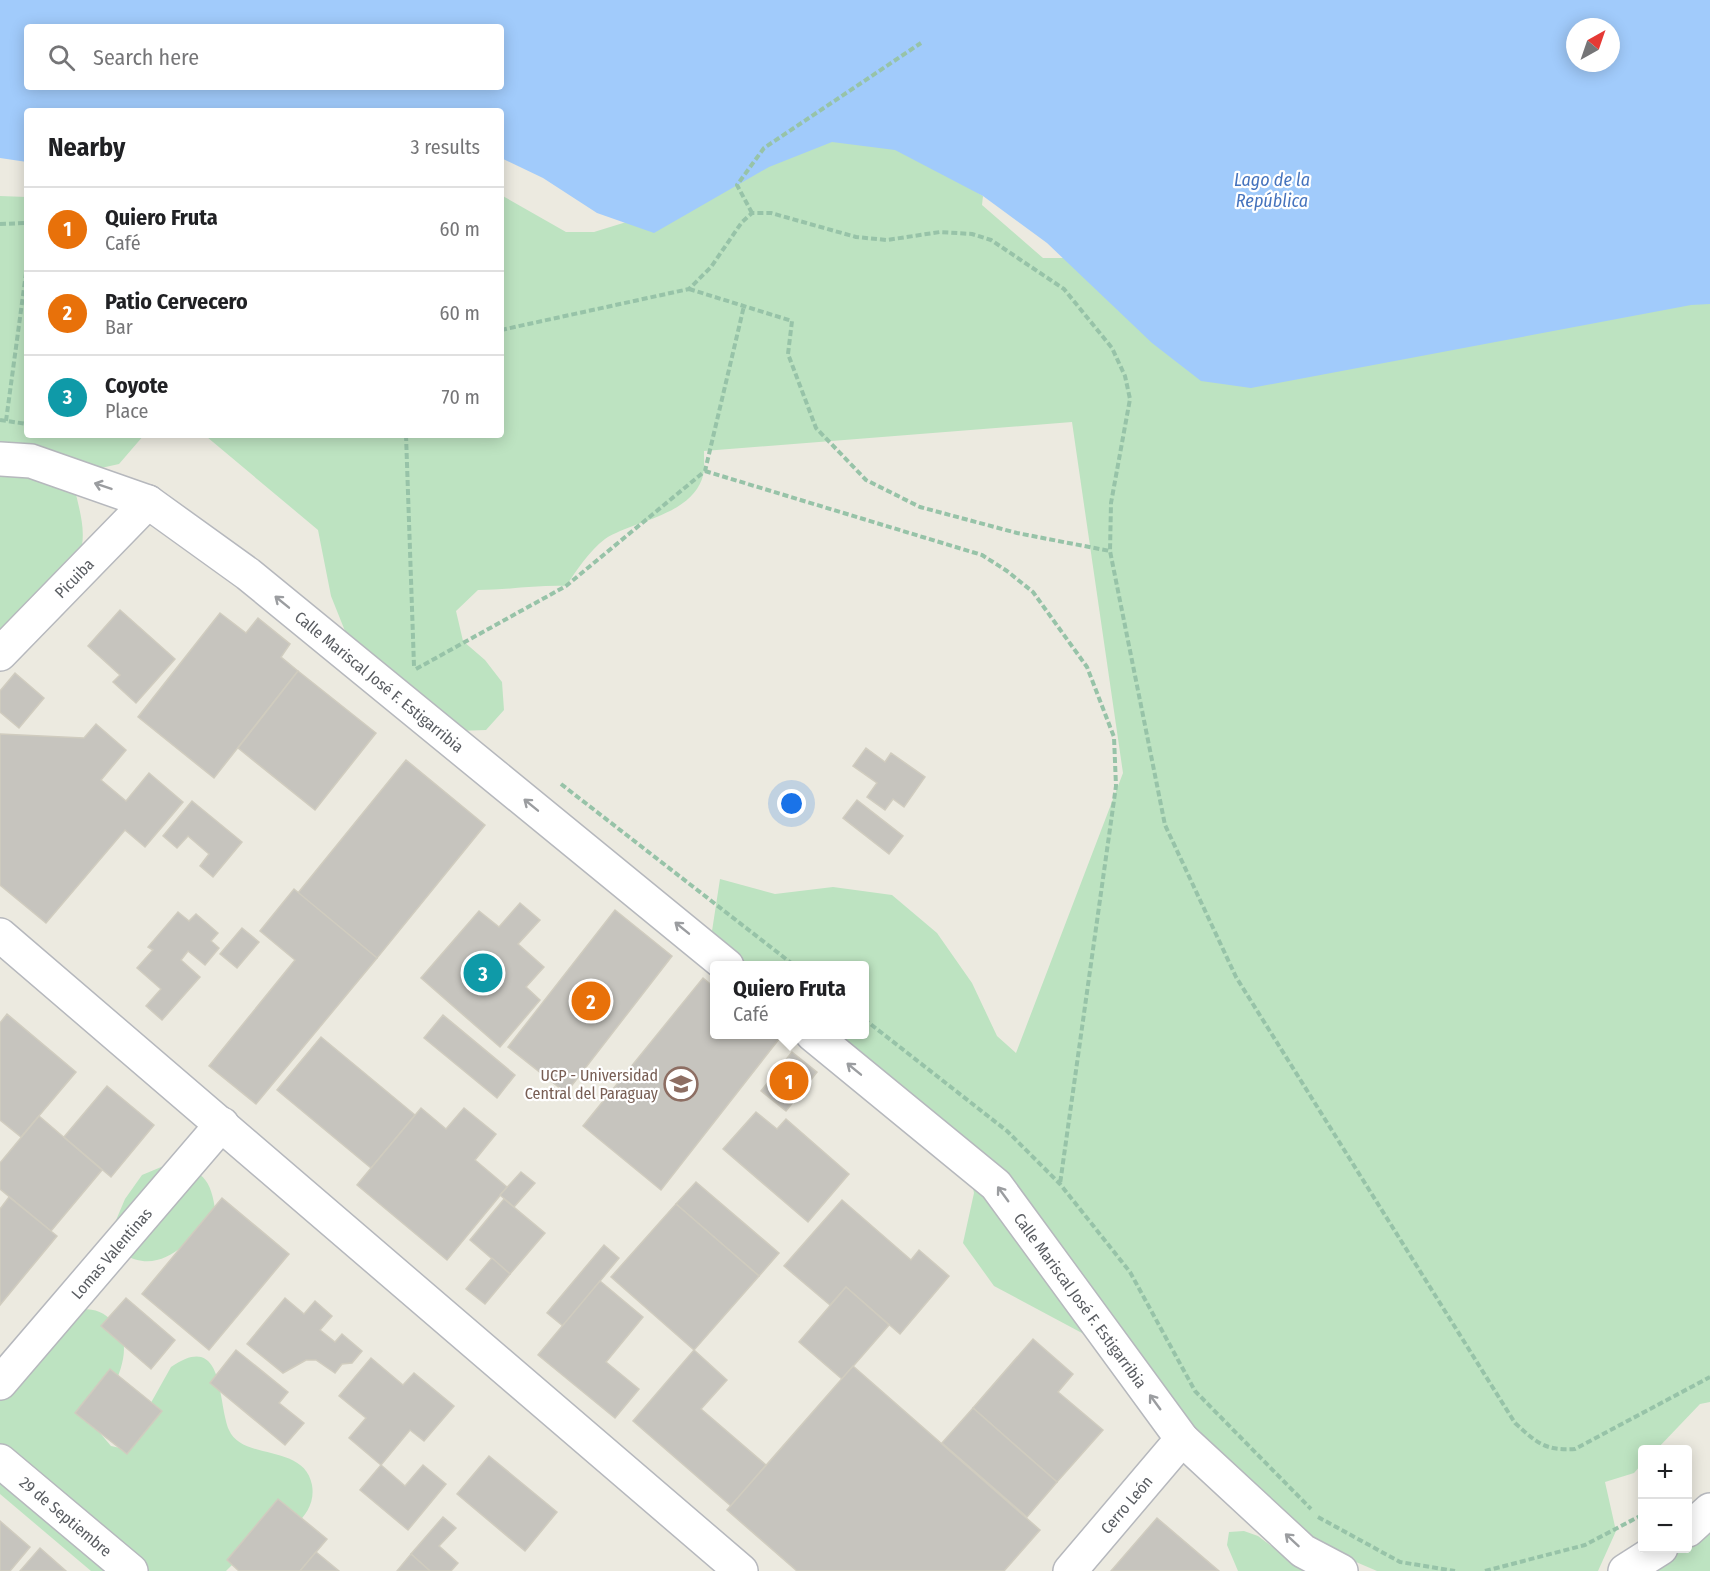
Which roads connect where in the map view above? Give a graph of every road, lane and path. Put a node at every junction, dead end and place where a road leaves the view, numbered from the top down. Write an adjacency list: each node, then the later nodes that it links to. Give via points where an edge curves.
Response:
1 (921, 43): 2 (path, via 764,148 737,185)
2 (752, 213): 6 (path); 16 (path, via 771,213 887,240 940,232 972,234 991,240 1064,289 1112,348 1130,399 1111,503)
3 (24, 223): 4 (path)
4 (0, 224)
5 (24, 288): 10 (path)
6 (689, 289): 7 (path); 8 (path)
7 (744, 306): 14 (path); 16 (path, via 792,321 788,354 816,428 866,480 920,507 1017,533)
8 (504, 329)
9 (0, 420): 10 (path)
10 (6, 421): 11 (path)
11 (24, 424)
12 (406, 438): 18 (path)
13 (0, 459): 15 (street, Calle Mariscal José F. Estigarribia, one-way to 13, via 31,461)
14 (705, 471): 18 (path, via 566,586); 27 (path, via 982,555 1033,592 1087,667 1114,737 1116,786)
15 (148, 502): 17 (street, Picuiba); 22 (street, Calle Mariscal José F. Estigarribia, one-way to 15, via 248,574)
16 (1110, 551): 28 (path, via 1170,836 1236,977 1515,1423 1534,1441 1553,1451 1575,1449)
17 (0, 654)
18 (415, 670): 19 (path)
19 (421, 675)
20 (560, 782): 23 (path)
21 (0, 935): 26 (street)
22 (721, 961)
23 (789, 961)
24 (869, 1023): 27 (path, via 1007,1131)
25 (817, 1039): 30 (street, Calle Mariscal José F. Estigarribia, one-way to 25, via 996,1185)
26 (222, 1124): 29 (street, Lomas Valentinas); 38 (street)
27 (1060, 1184): 41 (path, via 1130,1272 1195,1391 1318,1516 1400,1562)
28 (1710, 1377)
29 (0, 1383)
30 (1182, 1438): 39 (street, Cerro León); 40 (street, Calle Mariscal José F. Estigarribia, one-way to 30, via 1303,1551)
31 (0, 1461): 37 (street, 29 de Septiembre)
32 (1710, 1510): 34 (street)
33 (1638, 1517): 42 (path, via 1585,1545)
34 (1692, 1526)
35 (1653, 1553): 36 (street)
36 (1627, 1570)
37 (131, 1571)
38 (741, 1571)
39 (1070, 1571)
40 (1341, 1571)
41 (1455, 1571)
42 (1485, 1571)

